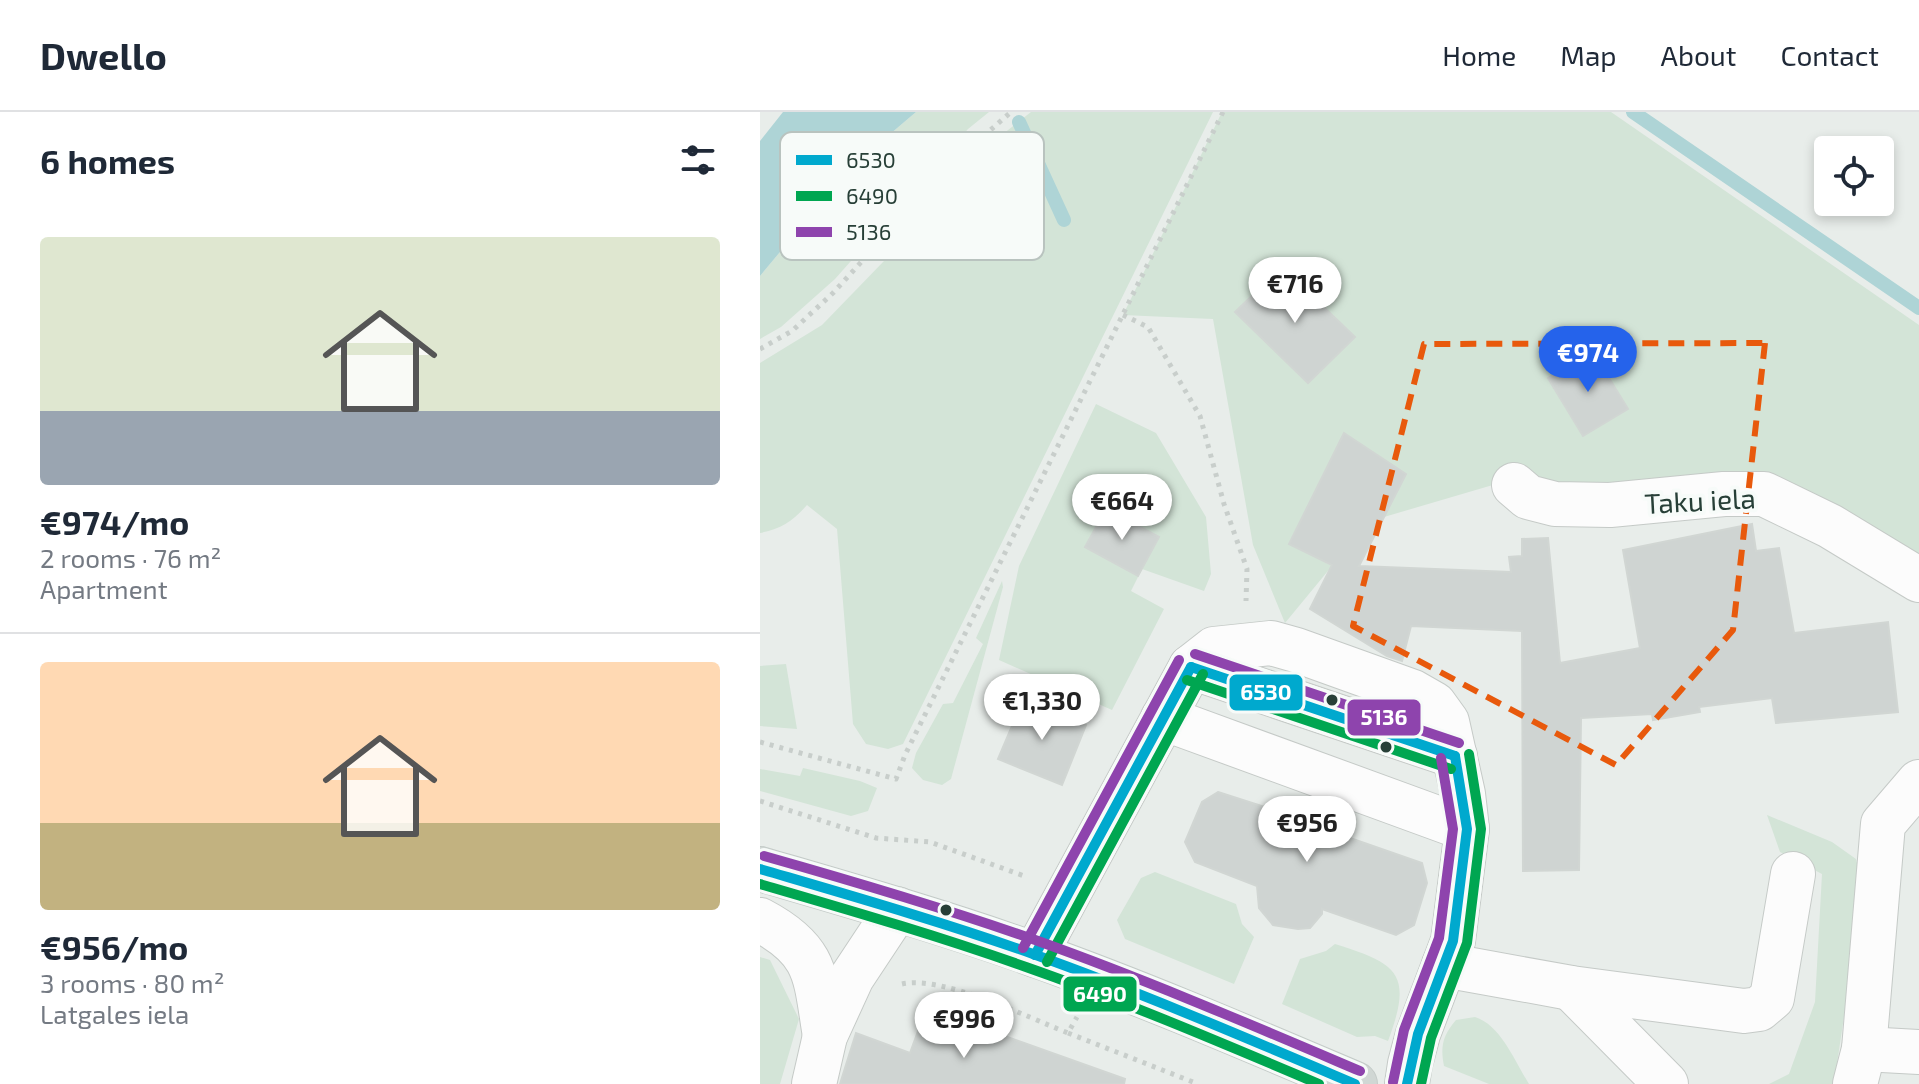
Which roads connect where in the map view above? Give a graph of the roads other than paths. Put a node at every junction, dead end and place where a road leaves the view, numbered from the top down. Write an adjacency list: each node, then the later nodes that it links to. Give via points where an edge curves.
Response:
1 (1514, 485): 2 (lane, Taku iela, via 1528,497 1555,504 1764,494 1830,526)
2 (1919, 580)
3 (1191, 667): 4 (lane); 5 (lane); 5 (lane, via 1214,649 1271,643 1296,650 1434,704 1447,722)
4 (1163, 718): 7 (lane); 12 (lane)
5 (1455, 756): 7 (lane)
6 (1919, 782): 17 (lane, via 1883,824)
7 (1467, 829): 13 (lane, via 1453,941)
8 (760, 869): 10 (main road)
9 (1793, 874): 14 (lane, via 1772,998 1759,1009)
10 (897, 909): 12 (main road); 15 (lane, via 852,977)
11 (760, 920): 15 (lane, via 809,958)
12 (1035, 955): 19 (main road)
13 (1444, 965): 14 (lane); 20 (lane, via 1418,1034)
14 (1571, 988): 21 (lane)
15 (825, 1036): 18 (lane)
16 (1919, 1052): 17 (lane)
17 (1859, 1067)
18 (814, 1084)
19 (1355, 1084)
20 (1407, 1084)
21 (1666, 1084)

